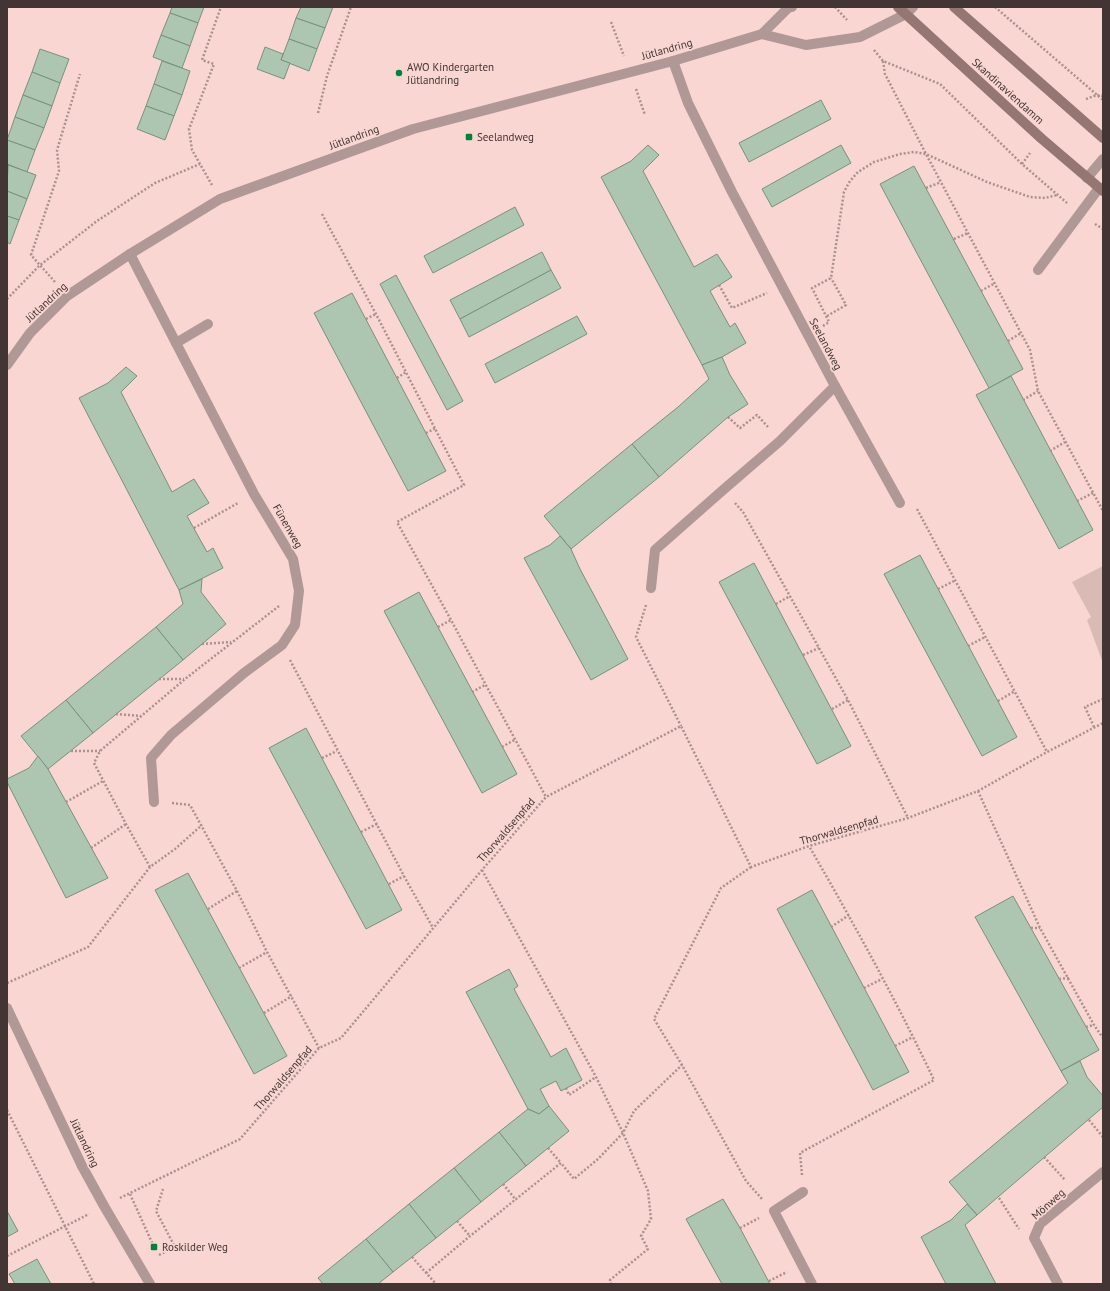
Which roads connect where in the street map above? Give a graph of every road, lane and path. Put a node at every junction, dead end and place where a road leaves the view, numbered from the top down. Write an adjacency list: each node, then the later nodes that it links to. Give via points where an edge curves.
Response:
1 (221, 7): 18 (path, via 202,60 214,64 189,129 192,150)
2 (351, 7): 14 (path, via 327,76)
3 (792, 7): 8 (street, Jütlandring)
4 (898, 7): 7 (street, Skandinaviendamm)
5 (954, 7): 15 (street)
6 (995, 7): 11 (path)
7 (909, 11): 8 (street, via 862,37 806,46); 19 (street, Skandinaviendamm, via 1042,139)
8 (762, 34): 9 (street, Jütlandring)
9 (673, 61): 24 (street, Jütlandring, via 413,129); 36 (street, Seelandweg, via 692,110)
10 (80, 74): 31 (path, via 57,150 59,171 31,255)
11 (1097, 95): 12 (path); 13 (path)
12 (1103, 96)
13 (1103, 100)
14 (318, 114)
15 (1103, 138)
16 (926, 154): 20 (path); 23 (path, via 987,182 1030,197 1045,198); 23 (path, via 885,74 883,61 940,84); 33 (path, via 914,152 887,157 858,172 850,181 844,192)
17 (1103, 158): 19 (street)
18 (200, 164): 24 (path); 31 (path, via 155,183 97,221)
19 (1087, 178): 22 (street, Skandinaviendamm)
20 (941, 182): 21 (path); 28 (path)
21 (926, 188)
22 (1101, 190): 25 (street)
23 (1057, 195): 25 (path)
24 (220, 199): 30 (street, Jütlandring)
25 (1080, 213): 27 (path); 32 (street)
26 (322, 214): 40 (path)
27 (1103, 229)
28 (968, 233): 29 (path); 34 (path)
29 (954, 239)
30 (130, 254): 38 (street, Jütlandring); 47 (street, Fünenweg)
31 (39, 266): 38 (path); 39 (path)
32 (1038, 270)
33 (831, 278): 41 (path, via 846,305); 41 (path, via 812,288)
34 (995, 283): 37 (path); 44 (path)
35 (719, 285): 36 (path, via 732,308)
36 (782, 286): 45 (street, Seelandweg)
37 (981, 291)
38 (67, 296): 48 (street, Jütlandring, via 30,333)
39 (7, 299)
40 (376, 314): 42 (path); 49 (path)
41 (827, 316): 45 (path, via 829,322)
42 (366, 319)
43 (208, 324): 47 (street)
44 (1021, 333): 46 (path); 52 (path, via 1030,350)
45 (807, 335): 51 (street, Seelandweg)
46 (1008, 341)
47 (176, 342): 62 (street, Fünenweg)
48 (7, 365)
49 (406, 372): 50 (path); 55 (path)
50 (397, 378)
51 (834, 386): 57 (street, Seelandweg); 64 (street)
52 (1038, 391): 53 (path); 58 (path)
53 (1023, 400)
54 (728, 417): 57 (path, via 740,428 757,415)
55 (436, 428): 56 (path); 72 (path, via 464,485 397,522)
56 (426, 433)
57 (780, 441): 60 (street, Seelandweg)
58 (1065, 442): 59 (path); 61 (path)
59 (1050, 451)
60 (723, 490): 68 (street, Seelandweg, via 656,550); 70 (path, via 743,512)
61 (1093, 493): 63 (path); 65 (path)
62 (254, 494): 66 (path); 77 (street, Fünenweg, via 293,559 299,591 295,625)
63 (1077, 502)
64 (900, 503): 67 (path, via 911,498)
65 (1103, 511)
66 (194, 528)
67 (954, 581): 69 (path); 74 (path)
68 (651, 588): 93 (path, via 636,637)
69 (938, 589)
70 (790, 596): 71 (path); 79 (path)
71 (776, 604)
72 (451, 620): 73 (path); 83 (path)
73 (438, 627)
74 (985, 637): 78 (path); 84 (path)
75 (231, 642): 76 (path)
76 (202, 644)
77 (282, 645): 99 (path); 106 (street, Fünenweg, via 244,673 171,735 151,758)
78 (968, 646)
79 (818, 648): 80 (path); 87 (path)
80 (803, 655)
81 (159, 679): 82 (path)
82 (185, 679)
83 (485, 685): 85 (path); 95 (path)
84 (1014, 691): 88 (path); 100 (path)
85 (472, 692)
86 (1103, 699): 94 (path, via 1085,707)
87 (848, 700): 89 (path); 107 (path)
88 (998, 701)
89 (832, 709)
90 (116, 714): 91 (path)
91 (142, 716)
92 (1103, 723): 94 (path, Thorwaldsenpfad)
93 (681, 726): 104 (path, Thorwaldsenpfad); 114 (path)
94 (1094, 727): 100 (path, Thorwaldsenpfad)
95 (516, 739): 96 (path); 104 (path)
96 (502, 747)
97 (71, 751): 98 (path)
98 (100, 751)
99 (337, 751): 101 (path); 109 (path)
100 (1047, 752): 103 (path, Thorwaldsenpfad)
101 (322, 758)
102 (103, 781): 105 (path)
103 (978, 791): 107 (path, Thorwaldsenpfad); 124 (path)
104 (546, 796): 115 (path, Thorwaldsenpfad)
105 (66, 802)
106 (154, 802): 110 (path, via 190,805)
107 (908, 818): 112 (path, Thorwaldsenpfad)
108 (126, 824): 113 (path)
109 (377, 824): 111 (path); 116 (path)
110 (202, 825): 118 (path); 130 (path, via 150,867 88,947)
111 (361, 832)
112 (809, 846): 114 (path, Thorwaldsenpfad); 120 (path)
113 (91, 848)
114 (751, 867): 141 (path, Thorwaldsenpfad, via 721,888 654,1019)
115 (482, 870): 122 (path, Thorwaldsenpfad); 142 (path)
116 (404, 876): 117 (path); 122 (path)
117 (389, 884)
118 (237, 891): 119 (path); 125 (path)
119 (208, 910)
120 (849, 915): 121 (path); 128 (path)
121 (831, 927)
122 (433, 928): 140 (path, Thorwaldsenpfad, via 341,1038)
123 (1031, 928): 124 (path)
124 (1040, 928): 127 (path)
125 (267, 952): 126 (path); 132 (path)
126 (239, 968)
127 (1069, 978): 129 (path); 135 (path)
128 (882, 979): 131 (path); 137 (path)
129 (1059, 980)
130 (7, 983)
131 (864, 988)
132 (292, 996): 134 (path); 140 (path)
133 (7, 1008): 159 (street, Jütlandring, via 82,1166)
134 (264, 1013)
135 (1094, 1025): 136 (path); 138 (path)
136 (1086, 1027)
137 (914, 1037): 139 (path); 154 (path, via 934,1080 800,1153)
138 (1103, 1038)
139 (895, 1046)
140 (319, 1048): 155 (path, Thorwaldsenpfad, via 240,1139)
141 (682, 1065): 146 (path, via 634,1111); 160 (path, via 746,1181)
142 (596, 1077): 143 (path, via 569,1095); 146 (path)
143 (566, 1088)
144 (7, 1110): 162 (path)
145 (1089, 1120): 147 (path)
146 (623, 1133): 150 (path, via 574,1179); 173 (path, via 648,1191 651,1219 642,1236 648,1249 610,1280)
147 (1103, 1137)
148 (548, 1148): 150 (path)
149 (1044, 1157): 156 (path)
150 (561, 1163): 158 (path)
151 (1103, 1172): 156 (street, Mönweg)
152 (503, 1184): 158 (path)
153 (163, 1189): 166 (path, via 156,1211 175,1247)
154 (803, 1192): 160 (street)
155 (130, 1194): 159 (path, Thorwaldsenpfad); 165 (path)
156 (1078, 1194): 164 (street, Mönweg, via 1040,1224)
157 (999, 1198): 164 (path, via 1019,1230)
158 (516, 1200): 163 (path)
159 (104, 1206): 162 (path, Thorwaldsenpfad); 171 (street, Jütlandring)
160 (774, 1211): 174 (street)
161 (457, 1221): 163 (path)
162 (65, 1226): 167 (path, Thorwaldsenpfad); 170 (path)
163 (470, 1236): 169 (path)
164 (1034, 1238): 175 (street, Mönweg)
165 (154, 1247)
166 (159, 1255)
167 (7, 1256)
168 (412, 1257): 169 (path)
169 (426, 1273): 172 (path)
170 (94, 1284)
171 (150, 1284)
172 (436, 1284)
173 (612, 1284)
174 (812, 1284)
175 (1058, 1284)

